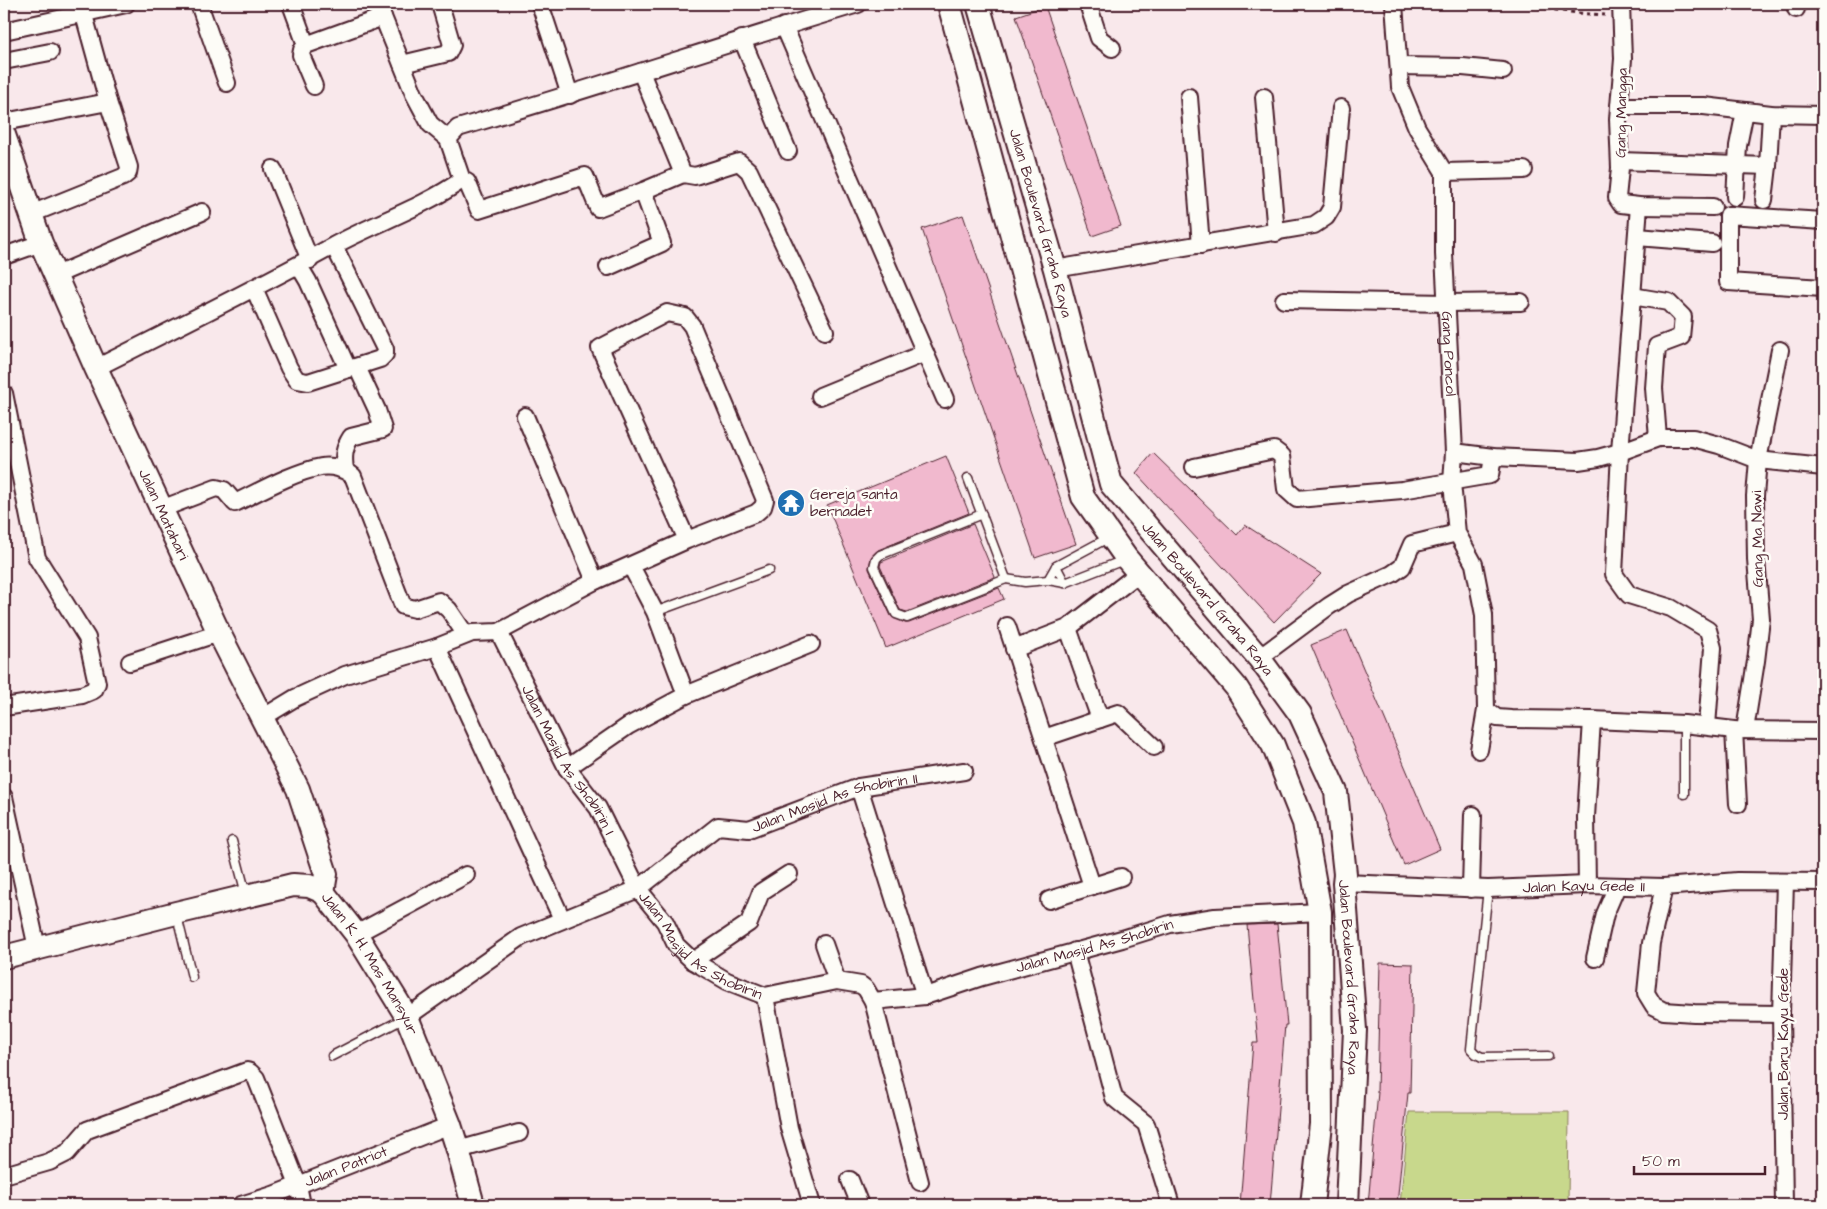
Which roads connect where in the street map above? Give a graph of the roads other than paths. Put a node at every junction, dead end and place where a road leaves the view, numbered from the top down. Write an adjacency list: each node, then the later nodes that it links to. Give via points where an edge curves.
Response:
1 (126, 4): 11 (street)
2 (199, 4): 25 (street)
3 (291, 4): 17 (street)
4 (440, 4): 21 (street, via 452,45 448,53)
5 (540, 4): 27 (street)
6 (858, 4): 14 (street)
7 (949, 4): 92 (main road, Jalan Boulevard Graha Raya)
8 (978, 4): 64 (main road, Jalan Boulevard Graha Raya)
9 (1088, 4): 18 (street, via 1099,38)
10 (1394, 4): 22 (street)
11 (83, 9): 15 (street); 30 (street)
12 (379, 10): 17 (street); 21 (street)
13 (1621, 10): 31 (street, Gang Mangga)
14 (784, 26): 16 (street); 74 (street)
15 (4, 31)
16 (742, 39): 24 (street); 38 (street)
17 (306, 44): 26 (street, via 301,55)
18 (1112, 48)
19 (50, 52): 20 (street)
20 (4, 61)
21 (402, 64): 37 (street, via 430,124)
22 (1399, 66): 23 (street); 44 (street, via 1400,87 1417,128)
23 (1503, 71)
24 (641, 72): 27 (street); 45 (street)
25 (227, 83)
26 (314, 86)
27 (570, 95): 37 (street, via 458,128)
28 (1189, 97): 59 (street)
29 (1264, 98): 55 (street)
30 (108, 102): 36 (street); 53 (street, via 129,166 128,173)
31 (1619, 106): 33 (street, via 1704,106); 39 (street, Gang Mangga)
32 (1341, 108): 55 (street, via 1332,207 1314,225)
33 (1745, 111): 34 (street); 40 (street)
34 (1771, 114): 35 (street); 41 (street)
35 (1823, 115)
36 (4, 132): 53 (main road, Jalan Matahari)
37 (448, 139): 46 (street)
38 (788, 152)
39 (1620, 161): 40 (street); 50 (street, Gang Mangga, via 1619,201)
40 (1737, 164): 41 (street); 48 (street)
41 (1768, 166): 49 (street)
42 (273, 170): 62 (street)
43 (1524, 170): 44 (street)
44 (1444, 172): 71 (street, Gang Poncol, via 1444,254)
45 (683, 174): 47 (street); 72 (street, via 695,176 739,162 750,171)
46 (462, 180): 47 (street, via 467,182 479,210 585,176 598,208); 60 (street, via 440,195)
47 (644, 191): 63 (street, via 662,243)
48 (1735, 197)
49 (1764, 200)
50 (1639, 206): 51 (street); 56 (street)
51 (1713, 206)
52 (202, 212): 65 (street)
53 (31, 214): 57 (main road, Jalan Matahari)
54 (1823, 221): 67 (street, via 1728,215 1727,249 1728,282)
55 (1276, 233): 59 (street)
56 (1637, 237): 58 (street); 68 (street)
57 (41, 243): 61 (street); 65 (main road, Jalan Matahari)
58 (1712, 243)
59 (1201, 245): 64 (street)
60 (334, 246): 62 (street); 76 (street, via 385,349 380,359)
61 (4, 256)
62 (304, 263): 66 (street); 76 (street, via 308,281)
63 (608, 267)
64 (1055, 270): 91 (main road, Jalan Boulevard Graha Raya)
65 (54, 276): 75 (main road, Jalan Matahari)
66 (254, 288): 75 (street); 76 (street, via 297,380 308,382)
67 (1823, 288)
68 (1632, 296): 81 (street, via 1668,302 1683,317 1681,337 1657,346 1654,388); 83 (street)
69 (1284, 300): 71 (street)
70 (1521, 302): 71 (street)
71 (1448, 303): 82 (street, Gang Poncol)
72 (825, 331)
73 (1780, 350): 85 (street, Gang Ma Nawi)
74 (925, 353): 78 (street); 79 (street)
75 (96, 368): 93 (main road, Jalan Matahari)
76 (353, 368): 88 (street, via 377,410 383,429 351,437 343,455)
77 (4, 393): 118 (street, via 37,558 87,638 97,682 94,690 82,695)
78 (820, 396)
79 (945, 399)
80 (525, 416): 103 (street)
81 (1658, 438): 83 (street); 85 (street, via 1693,438)
82 (1454, 452): 84 (street); 90 (street, Gang Poncol)
83 (1620, 452): 84 (street, via 1578,460); 124 (street, via 1614,574 1629,595 1672,608 1708,630 1713,648)
84 (1493, 457): 90 (street, via 1490,475)
85 (1758, 460): 87 (street); 125 (street, Gang Ma Nawi, via 1755,496 1760,619 1756,661)
86 (1194, 466): 90 (street, via 1274,450 1282,456 1286,489 1297,499)
87 (1823, 467)
88 (345, 469): 93 (street, via 322,466 235,503 224,490 216,488); 111 (street, via 353,476 402,606 415,610 439,601)
89 (968, 478): 94 (lane)
90 (1452, 483): 95 (street, Gang Poncol)
91 (1111, 484): 92 (main road); 115 (main road, Jalan Boulevard Graha Raya)
92 (1083, 497): 96 (main road, Jalan Boulevard Graha Raya)
93 (161, 509): 110 (main road, Jalan Matahari)
94 (982, 514): 102 (lane); 102 (lane, via 880,555 874,567 896,614 907,618)
95 (1457, 533): 115 (street, via 1412,544 1402,567 1329,606); 119 (street, Gang Poncol, via 1474,564 1484,615)
96 (1110, 537): 99 (lane); 100 (main road, Jalan Boulevard Graha Raya)
97 (687, 540): 97 (street, via 756,513 765,500 692,326 684,317 667,313 600,348); 98 (street)
98 (631, 566): 103 (street); 106 (street)
99 (1056, 566): 104 (lane); 105 (lane)
100 (1133, 566): 105 (lane); 108 (street); 154 (main road, Jalan Boulevard Graha Raya, via 1236,687 1273,745 1304,823)
101 (768, 570): 106 (lane)
102 (1006, 578): 104 (lane, via 1025,582)
103 (596, 580): 109 (street)
104 (1048, 580): 105 (lane)
105 (1065, 583)
106 (655, 612): 117 (street)
107 (1007, 626): 114 (street)
108 (1068, 628): 114 (street); 121 (street)
109 (499, 632): 111 (street); 130 (street, Jalan Masjid As Shobirin I)
110 (219, 633): 116 (street); 120 (main road, Jalan Matahari)
111 (466, 635): 113 (street)
112 (810, 644): 117 (street)
113 (437, 646): 120 (street, via 345,675 295,698); 156 (street)
114 (1014, 649): 127 (street)
115 (1260, 658): 143 (main road, Jalan Boulevard Graha Raya, via 1300,714 1336,792)
116 (130, 662)
117 (686, 694): 130 (street, via 628,726)
118 (4, 707)
119 (1486, 710): 122 (street, via 1497,718); 129 (street, Gang Poncol)
120 (262, 718): 151 (main road, Jalan Matahari, via 298,789 326,874)
121 (1100, 719): 127 (street); 128 (street, via 1118,713)
122 (1592, 720): 123 (street); 144 (street, via 1586,817)
123 (1684, 724): 124 (street); 133 (lane)
124 (1707, 726): 125 (street)
125 (1739, 730): 126 (street); 135 (street, Gang Ma Nawi)
126 (1823, 731)
127 (1044, 738): 145 (street)
128 (1154, 747)
129 (1480, 750)
130 (567, 768): 148 (street, Jalan Masjid As Shobirin I, via 598,808)
131 (964, 770): 132 (street, Jalan Masjid As Shobirin II)
132 (859, 788): 148 (street, Jalan Masjid As Shobirin II, via 750,829 718,826); 167 (street)
133 (1684, 794)
134 (4, 797): 159 (street)
135 (1738, 804)
136 (1473, 815): 149 (street)
137 (232, 841): 152 (lane)
138 (789, 874): 163 (street, via 761,892 749,923)
139 (466, 875): 157 (street)
140 (1121, 877): 145 (street)
141 (1785, 882): 142 (street, Jalan Kayu Gede II); 147 (street, Jalan Kayu Gede II, via 1737,880); 169 (street, Jalan Baru Kayu Gede)
142 (1823, 882)
143 (1344, 883): 149 (street, Jalan Kayu Gede II); 187 (main road, Jalan Boulevard Graha Raya, via 1354,1030)
144 (1587, 885): 146 (street, Jalan Kayu Gede II); 150 (street, Jalan Kayu Gede II)
145 (1092, 886): 153 (street)
146 (1617, 886): 147 (street, Jalan Kayu Gede II); 162 (street, via 1605,914)
147 (1664, 887): 169 (street, via 1651,943 1646,993 1654,1006 1664,1011 1694,1013)
148 (638, 888): 156 (street, Jalan Masjid As Shobirin); 163 (street, Jalan Masjid As Shobirin, via 665,922 676,945)
149 (1471, 889): 150 (street, Jalan Kayu Gede II)
150 (1488, 889): 172 (lane, via 1471,1049 1482,1057)
151 (323, 892): 152 (main road, Jalan K. H. Mas Mansyur, via 310,886 293,885); 157 (main road, Jalan K. H. Mas Mansyur)
152 (246, 896): 155 (main road, Jalan K. H. Mas Mansyur)
153 (1049, 900)
154 (1320, 912): 160 (street, Jalan Masjid As Shobirin, via 1215,917 1170,924); 186 (main road, Jalan Boulevard Graha Raya, via 1321,1124)
155 (176, 913): 159 (main road, Jalan K. H. Mas Mansyur); 164 (lane)
156 (562, 919): 170 (street, Jalan Masjid As Shobirin, via 521,937)
157 (356, 934): 170 (main road, Jalan K. H. Mas Mansyur)
158 (824, 944): 165 (street)
159 (38, 948): 161 (main road, Jalan K. H. Mas Mansyur)
160 (1075, 951): 167 (street, Jalan Masjid As Shobirin); 185 (street, via 1114,1098 1146,1124)
161 (4, 957)
162 (1595, 958)
163 (693, 961): 166 (street, Jalan Masjid As Shobirin, via 727,981)
164 (192, 977)
165 (837, 982): 166 (street, Jalan Masjid As Shobirin); 168 (street, Jalan Masjid As Shobirin, via 861,985)
166 (765, 996): 183 (street, via 789,1128)
167 (925, 996): 168 (street, Jalan Masjid As Shobirin)
168 (873, 1001): 178 (street)
169 (1781, 1014): 188 (street, Jalan Baru Kayu Gede)
170 (407, 1017): 171 (lane); 173 (main road, Jalan K. H. Mas Mansyur)
171 (332, 1056)
172 (1548, 1056)
173 (450, 1125): 175 (main road, Jalan K. H. Mas Mansyur); 179 (street, Jalan Patriot)
174 (519, 1133): 175 (street)
175 (458, 1150): 182 (main road, Jalan K. H. Mas Mansyur)
176 (4, 1175): 179 (street, via 49,1162 67,1153 87,1130 247,1071 256,1078)
177 (850, 1180): 184 (street)
178 (920, 1182)
179 (298, 1185): 180 (street, Jalan Patriot); 181 (street)
180 (241, 1205)
181 (302, 1205)
182 (473, 1205)
183 (812, 1205)
184 (860, 1205)
185 (1171, 1205)
186 (1312, 1205)
187 (1347, 1205)
188 (1784, 1205)

